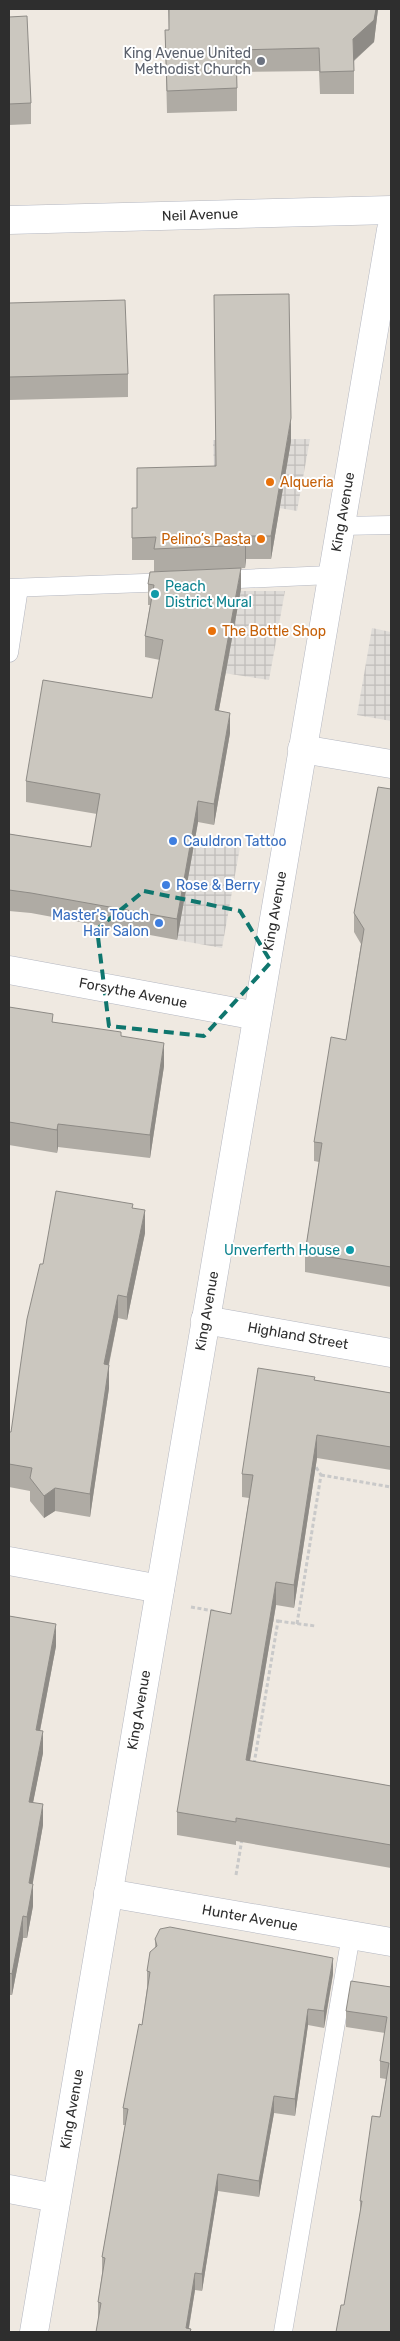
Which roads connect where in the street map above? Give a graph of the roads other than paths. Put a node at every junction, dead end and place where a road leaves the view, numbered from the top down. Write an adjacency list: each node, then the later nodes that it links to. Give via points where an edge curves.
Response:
1 (391, 210): 2 (street, Neil Avenue)
2 (9, 220)
3 (391, 230): 5 (street, King Avenue)
4 (391, 525): 5 (lane)
5 (341, 526): 6 (street, King Avenue)
6 (331, 575): 7 (lane); 9 (street, King Avenue)
7 (14, 588): 8 (lane)
8 (9, 653)
9 (302, 749): 10 (street); 12 (street, King Avenue)
10 (391, 764)
11 (9, 970): 12 (street, Forsythe Avenue)
12 (256, 1016): 13 (street, King Avenue)
13 (205, 1320): 14 (street, Highland Street); 16 (street, King Avenue)
14 (391, 1353)
15 (9, 1561): 16 (street)
16 (160, 1589): 17 (street, King Avenue)
17 (108, 1893): 18 (street, Hunter Avenue); 21 (street, King Avenue)
18 (351, 1936): 19 (street, Hunter Avenue); 23 (lane)
19 (391, 1942)
20 (9, 2189): 21 (street)
21 (56, 2198): 22 (street, King Avenue)
22 (34, 2332)
23 (284, 2332)

